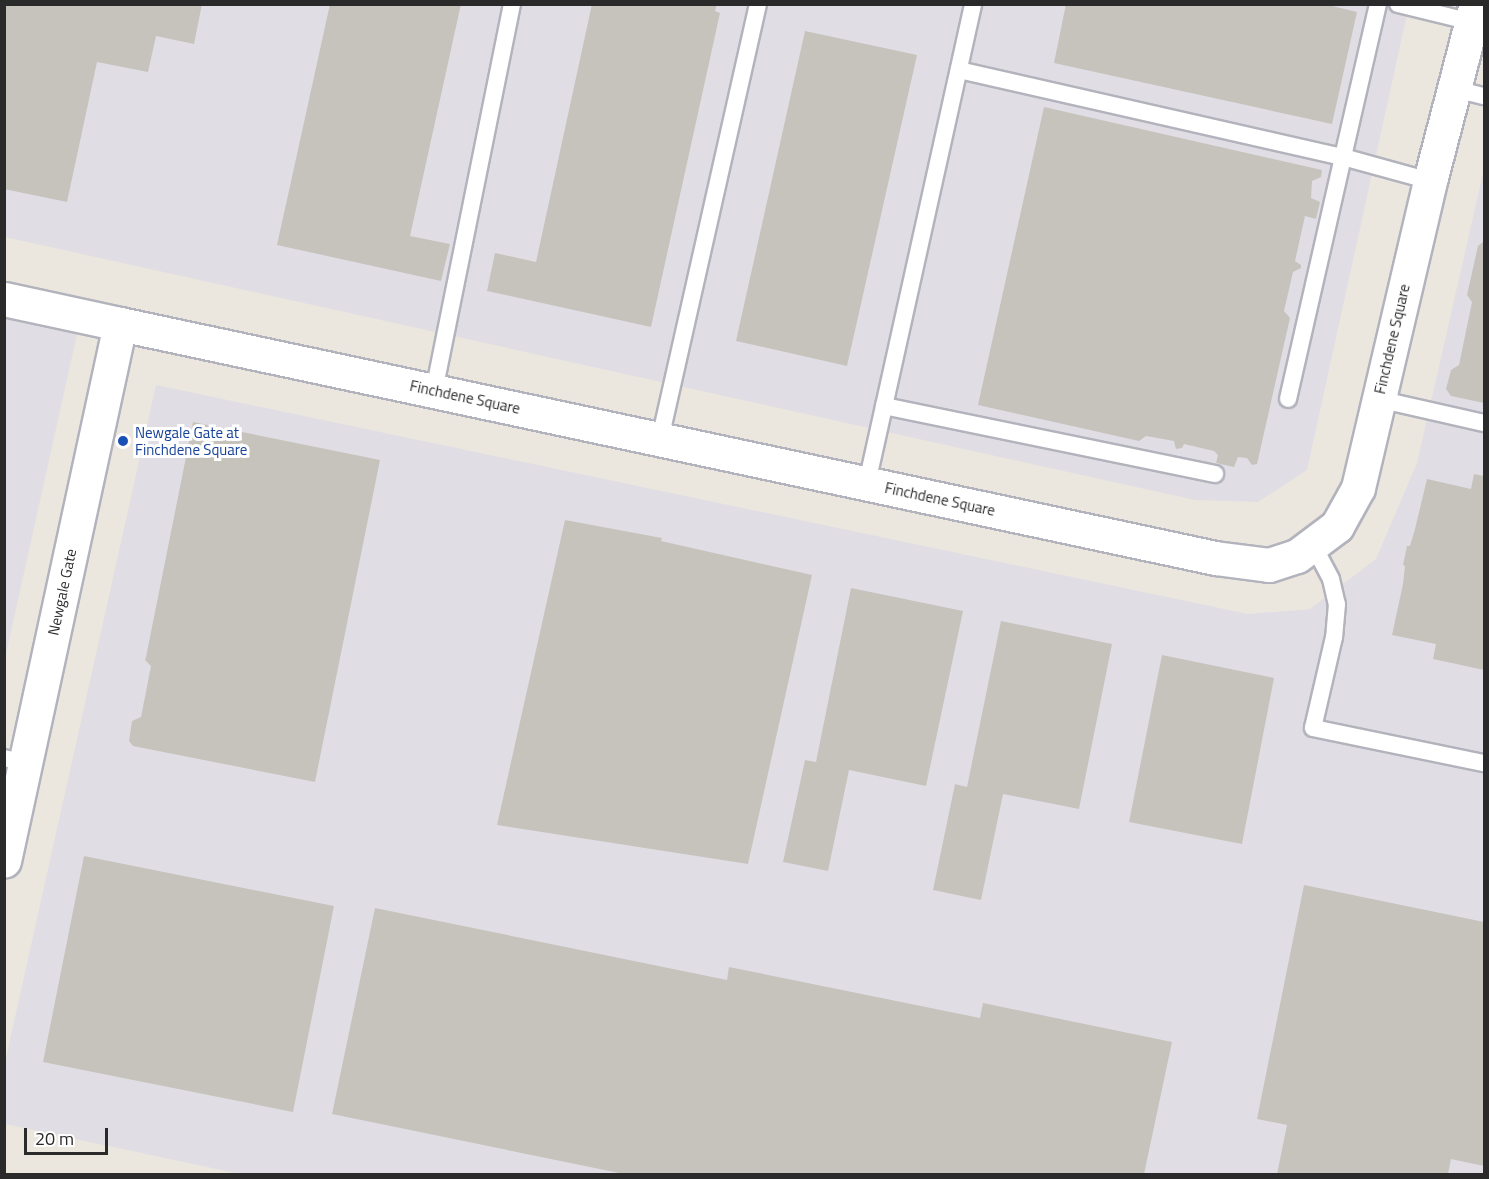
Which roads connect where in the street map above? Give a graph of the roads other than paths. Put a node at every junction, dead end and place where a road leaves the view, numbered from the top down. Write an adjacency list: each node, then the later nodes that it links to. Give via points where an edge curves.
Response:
1 (512, 4): 13 (lane)
2 (758, 4): 18 (lane)
3 (973, 4): 7 (lane)
4 (1378, 4): 9 (lane)
5 (1398, 4): 6 (lane)
6 (1474, 13): 8 (street, Finchdene Square)
7 (959, 70): 9 (lane); 16 (lane)
8 (1470, 93): 10 (street, Finchdene Square)
9 (1342, 157): 10 (lane); 14 (lane)
10 (1430, 181): 15 (street, Finchdene Square)
11 (4, 299): 12 (street, Finchdene Square)
12 (120, 324): 13 (street, Finchdene Square); 22 (street, Newgale Gate)
13 (434, 391): 18 (street, Finchdene Square)
14 (1288, 399)
15 (1378, 399): 17 (lane); 21 (street, Finchdene Square, via 1358,488 1337,526)
16 (884, 406): 19 (lane); 20 (lane)
17 (1485, 423)
18 (660, 439): 20 (street, Finchdene Square)
19 (1215, 474)
20 (867, 483): 21 (street, Finchdene Square, via 1215,558 1269,565 1297,556)
21 (1313, 545): 23 (lane, via 1331,579 1337,604 1334,637 1313,728)
22 (15, 761): 24 (street, Newgale Gate)
23 (1485, 763)
24 (4, 861)

